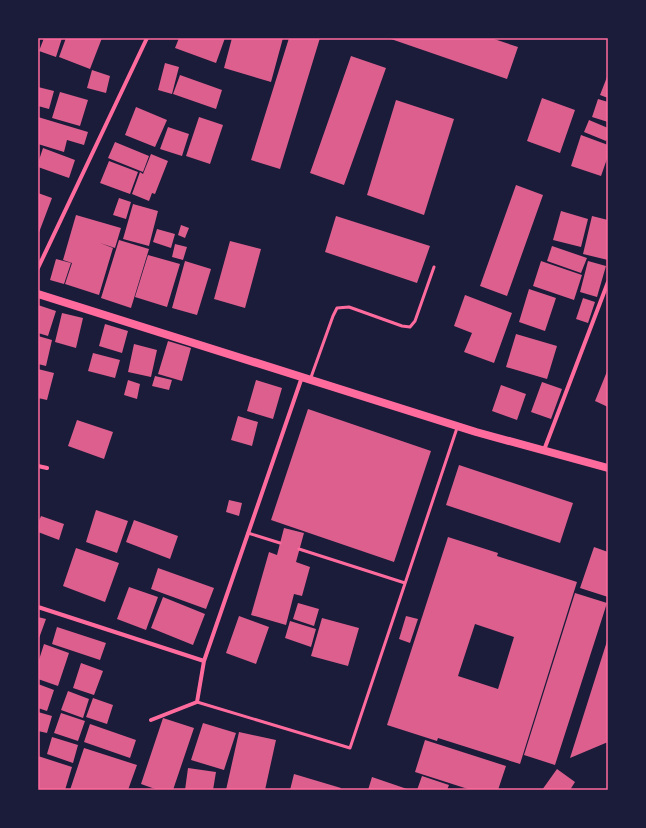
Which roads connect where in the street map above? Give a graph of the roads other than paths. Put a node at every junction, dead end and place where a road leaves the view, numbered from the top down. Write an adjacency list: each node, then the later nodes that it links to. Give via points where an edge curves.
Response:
1 (147, 38): 3 (street)
2 (434, 267): 7 (lane, via 415,321 410,326 402,326 349,308 337,308)
3 (38, 268)
4 (608, 282): 9 (street)
5 (38, 294): 6 (main road)
6 (302, 377): 7 (main road); 13 (street)
7 (310, 380): 8 (main road)
8 (458, 426): 9 (main road); 16 (lane)
9 (544, 450): 12 (main road)
10 (38, 466): 11 (street)
11 (47, 468)
12 (608, 468)
13 (248, 533): 14 (lane); 18 (street)
14 (280, 543)
15 (299, 549): 16 (lane)
16 (405, 583): 19 (lane, via 350,748)
17 (38, 607): 18 (street)
18 (204, 661): 19 (street)
19 (197, 702): 20 (street)
20 (151, 720)

